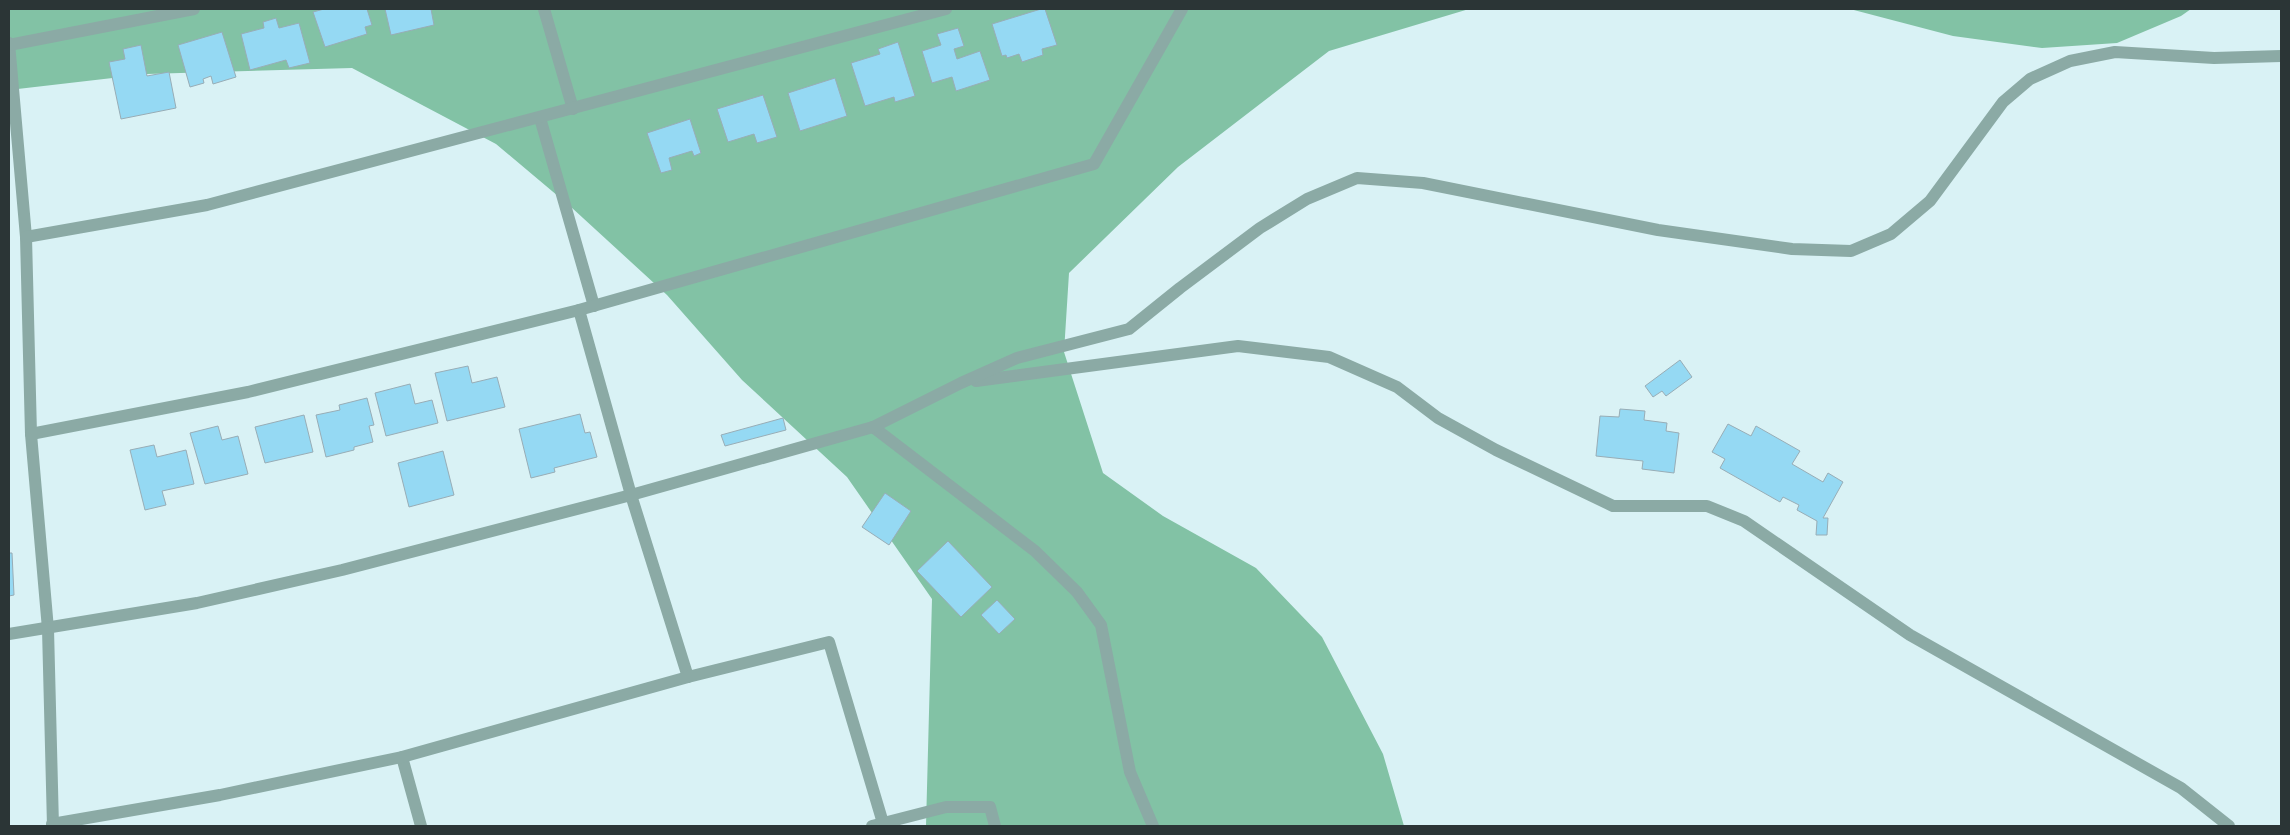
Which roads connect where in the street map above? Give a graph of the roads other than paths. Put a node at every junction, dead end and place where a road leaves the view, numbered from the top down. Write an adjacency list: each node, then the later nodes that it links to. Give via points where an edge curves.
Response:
1 (194, 9): 5 (street)
2 (544, 9): 7 (street)
3 (946, 9): 7 (street)
4 (1182, 9): 11 (street, via 1094,164)
5 (9, 44): 8 (street)
6 (2281, 56): 13 (street, via 2214,58 2115,52 2070,61 2030,79 2003,102 1930,200 1891,234 1851,251 1792,249 1658,230 1423,183 1357,178 1307,199 1260,228 1130,329 1017,358)
7 (573, 109): 9 (street)
8 (12, 118): 10 (street)
9 (540, 118): 10 (street, via 206,205); 11 (street)
10 (26, 237): 15 (street)
11 (594, 306): 12 (street)
12 (579, 310): 15 (street, via 248,392); 16 (street)
13 (961, 383): 14 (street); 26 (street, via 1238,346 1329,357 1397,387 1438,418 1496,450 1613,506 1707,506 1744,521 1910,635 2182,788)
14 (873, 427): 16 (street); 25 (street, via 1035,552 1077,592 1101,625 1130,772)
15 (31, 434): 17 (street)
16 (631, 495): 17 (street, via 303,579 197,603); 19 (street)
17 (48, 629): 18 (street); 21 (street)
18 (9, 634)
19 (688, 677): 20 (street); 22 (street, via 829,642)
20 (402, 757): 21 (street); 23 (street)
21 (53, 825)
22 (878, 825): 24 (street, via 946,807 990,807)
23 (421, 826)
24 (995, 826)
25 (1153, 826)
26 (2229, 826)

